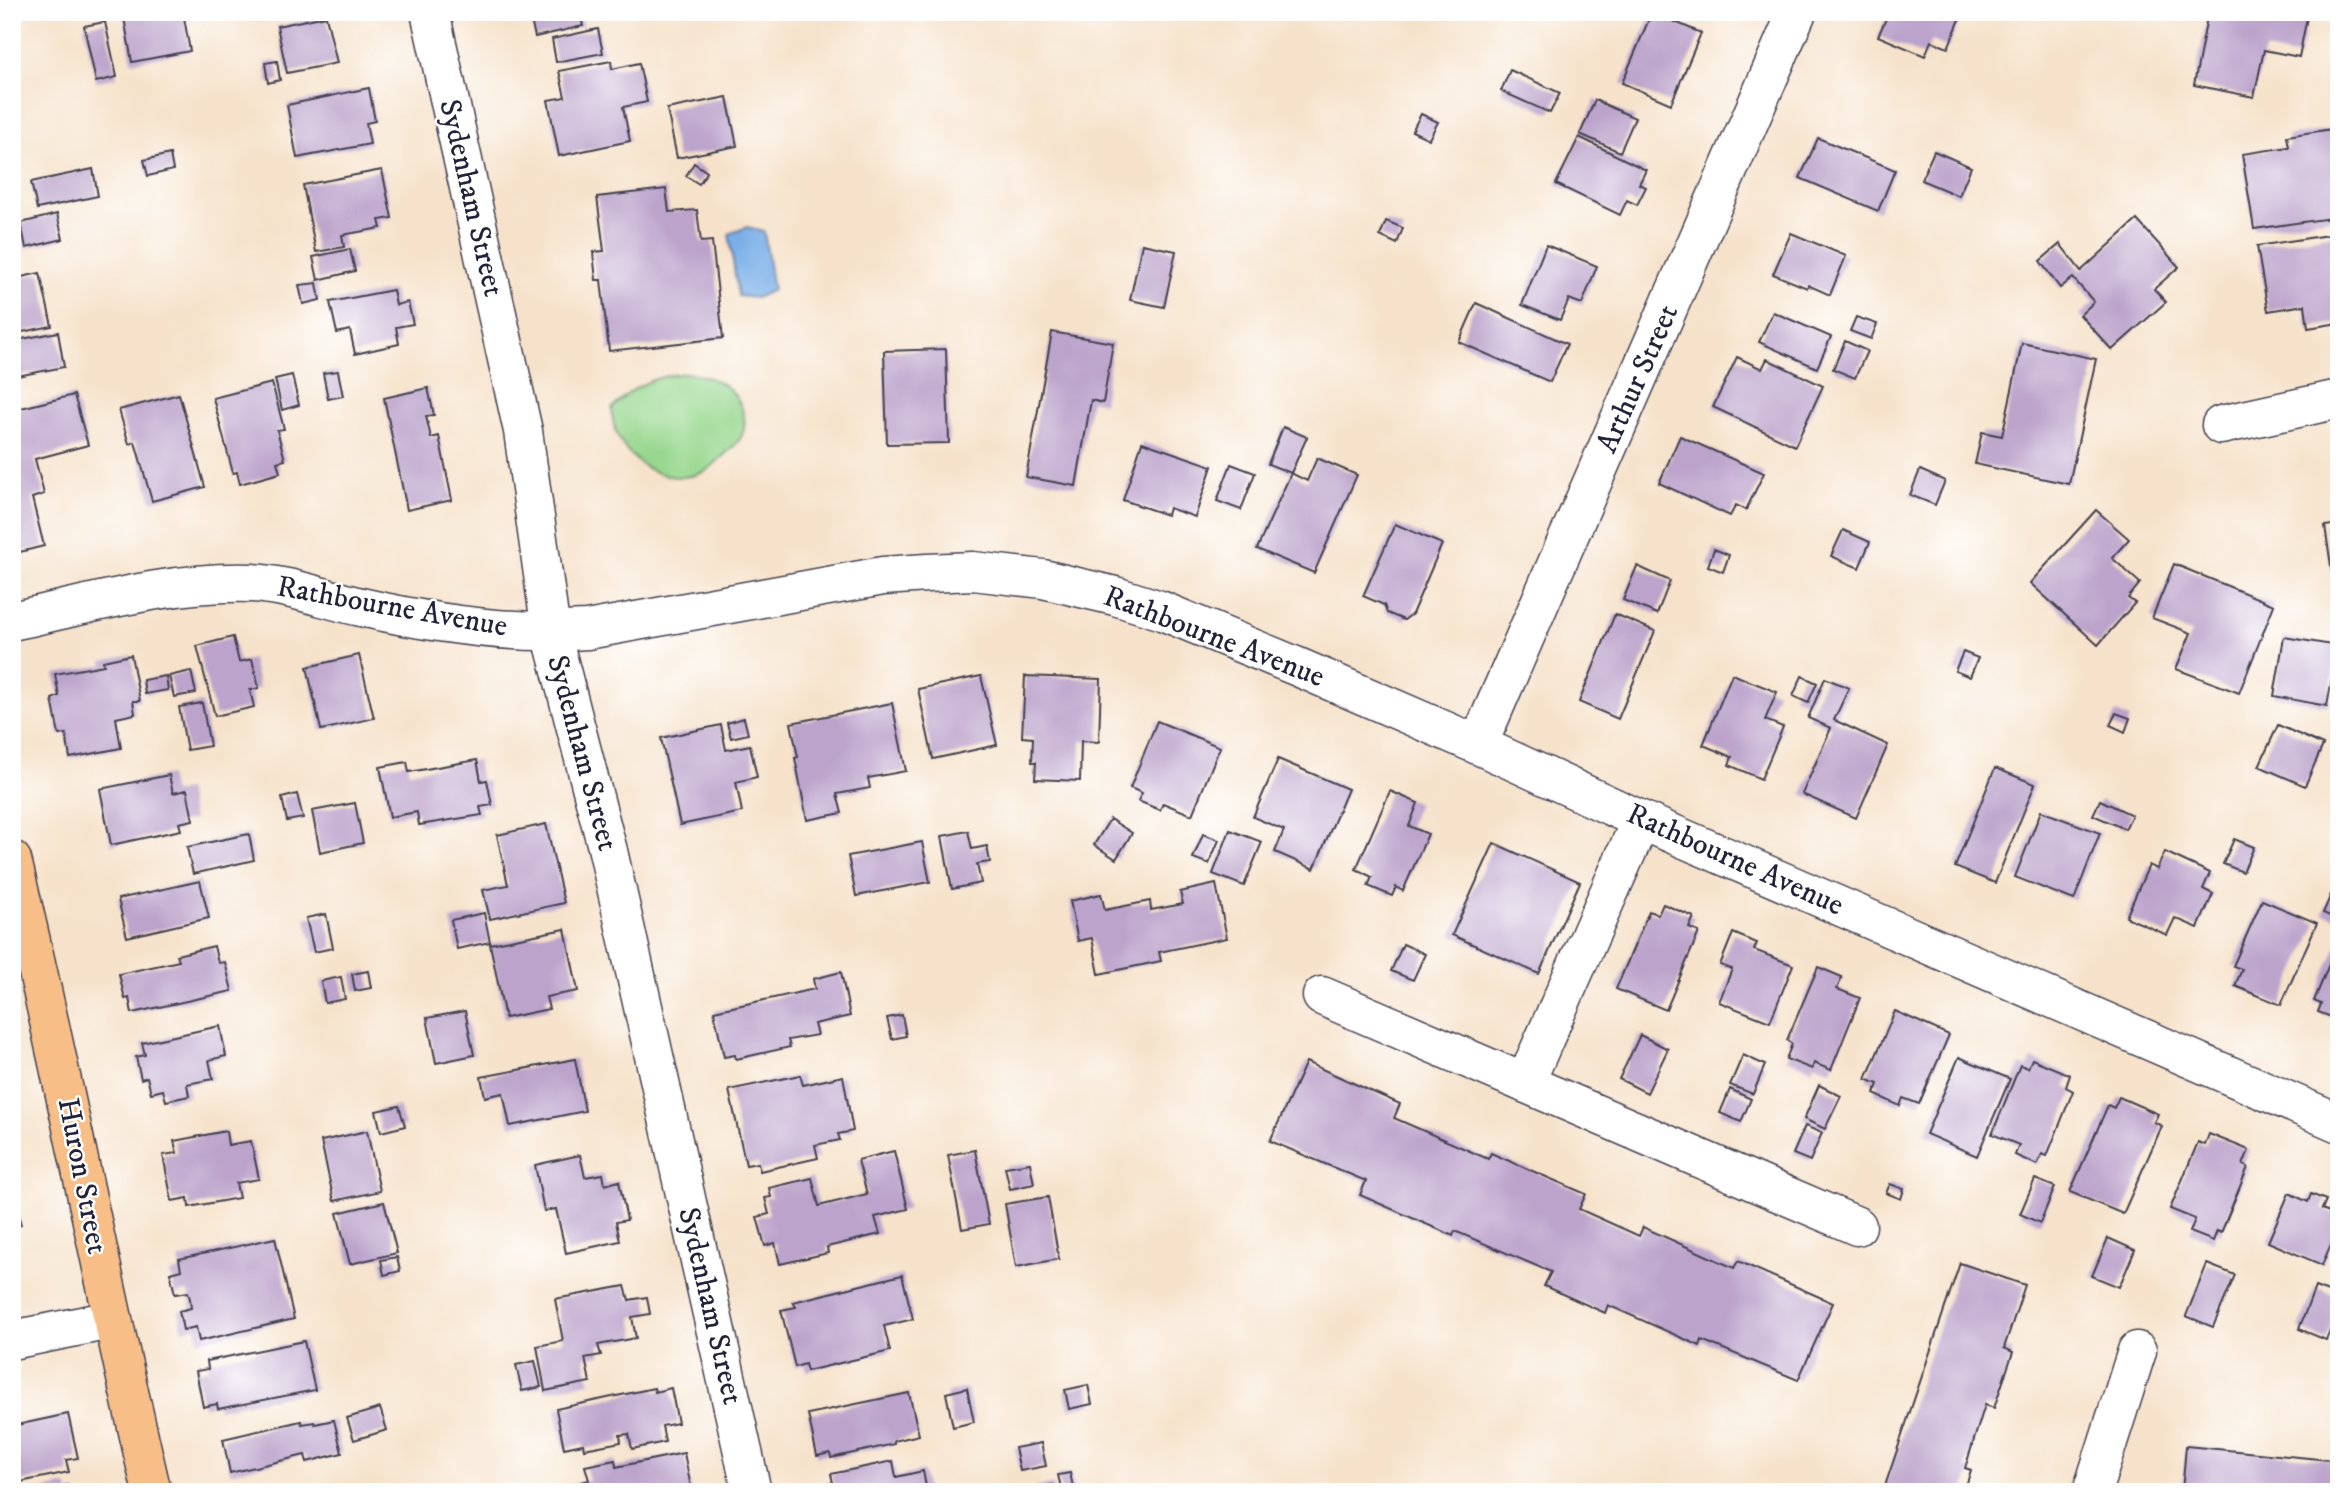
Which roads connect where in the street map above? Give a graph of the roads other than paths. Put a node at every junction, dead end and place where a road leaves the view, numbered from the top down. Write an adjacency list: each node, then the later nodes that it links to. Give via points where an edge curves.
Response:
1 (429, 12): 6 (street, Sydenham Street, via 523,431)
2 (1797, 12): 7 (street, Arthur Street)
3 (2339, 399): 4 (street)
4 (2221, 425)
5 (12, 621): 6 (street, Rathbourne Avenue, via 168,589 252,583 428,620)
6 (551, 632): 7 (street, Rathbourne Avenue, via 587,630 883,576 973,571 1043,579 1160,610); 18 (street, Sydenham Street, via 608,851)
7 (1478, 745): 8 (street, Rathbourne Avenue)
8 (1642, 820): 11 (street); 12 (street, Rathbourne Avenue)
9 (12, 860): 14 (main road, Huron Street)
10 (1322, 996): 11 (street)
11 (1525, 1083): 13 (street)
12 (2339, 1123)
13 (1857, 1226)
14 (111, 1320): 15 (street); 17 (main road, Huron Street)
15 (12, 1340)
16 (2137, 1351): 19 (street)
17 (152, 1492)
18 (752, 1492)
19 (2092, 1492)

